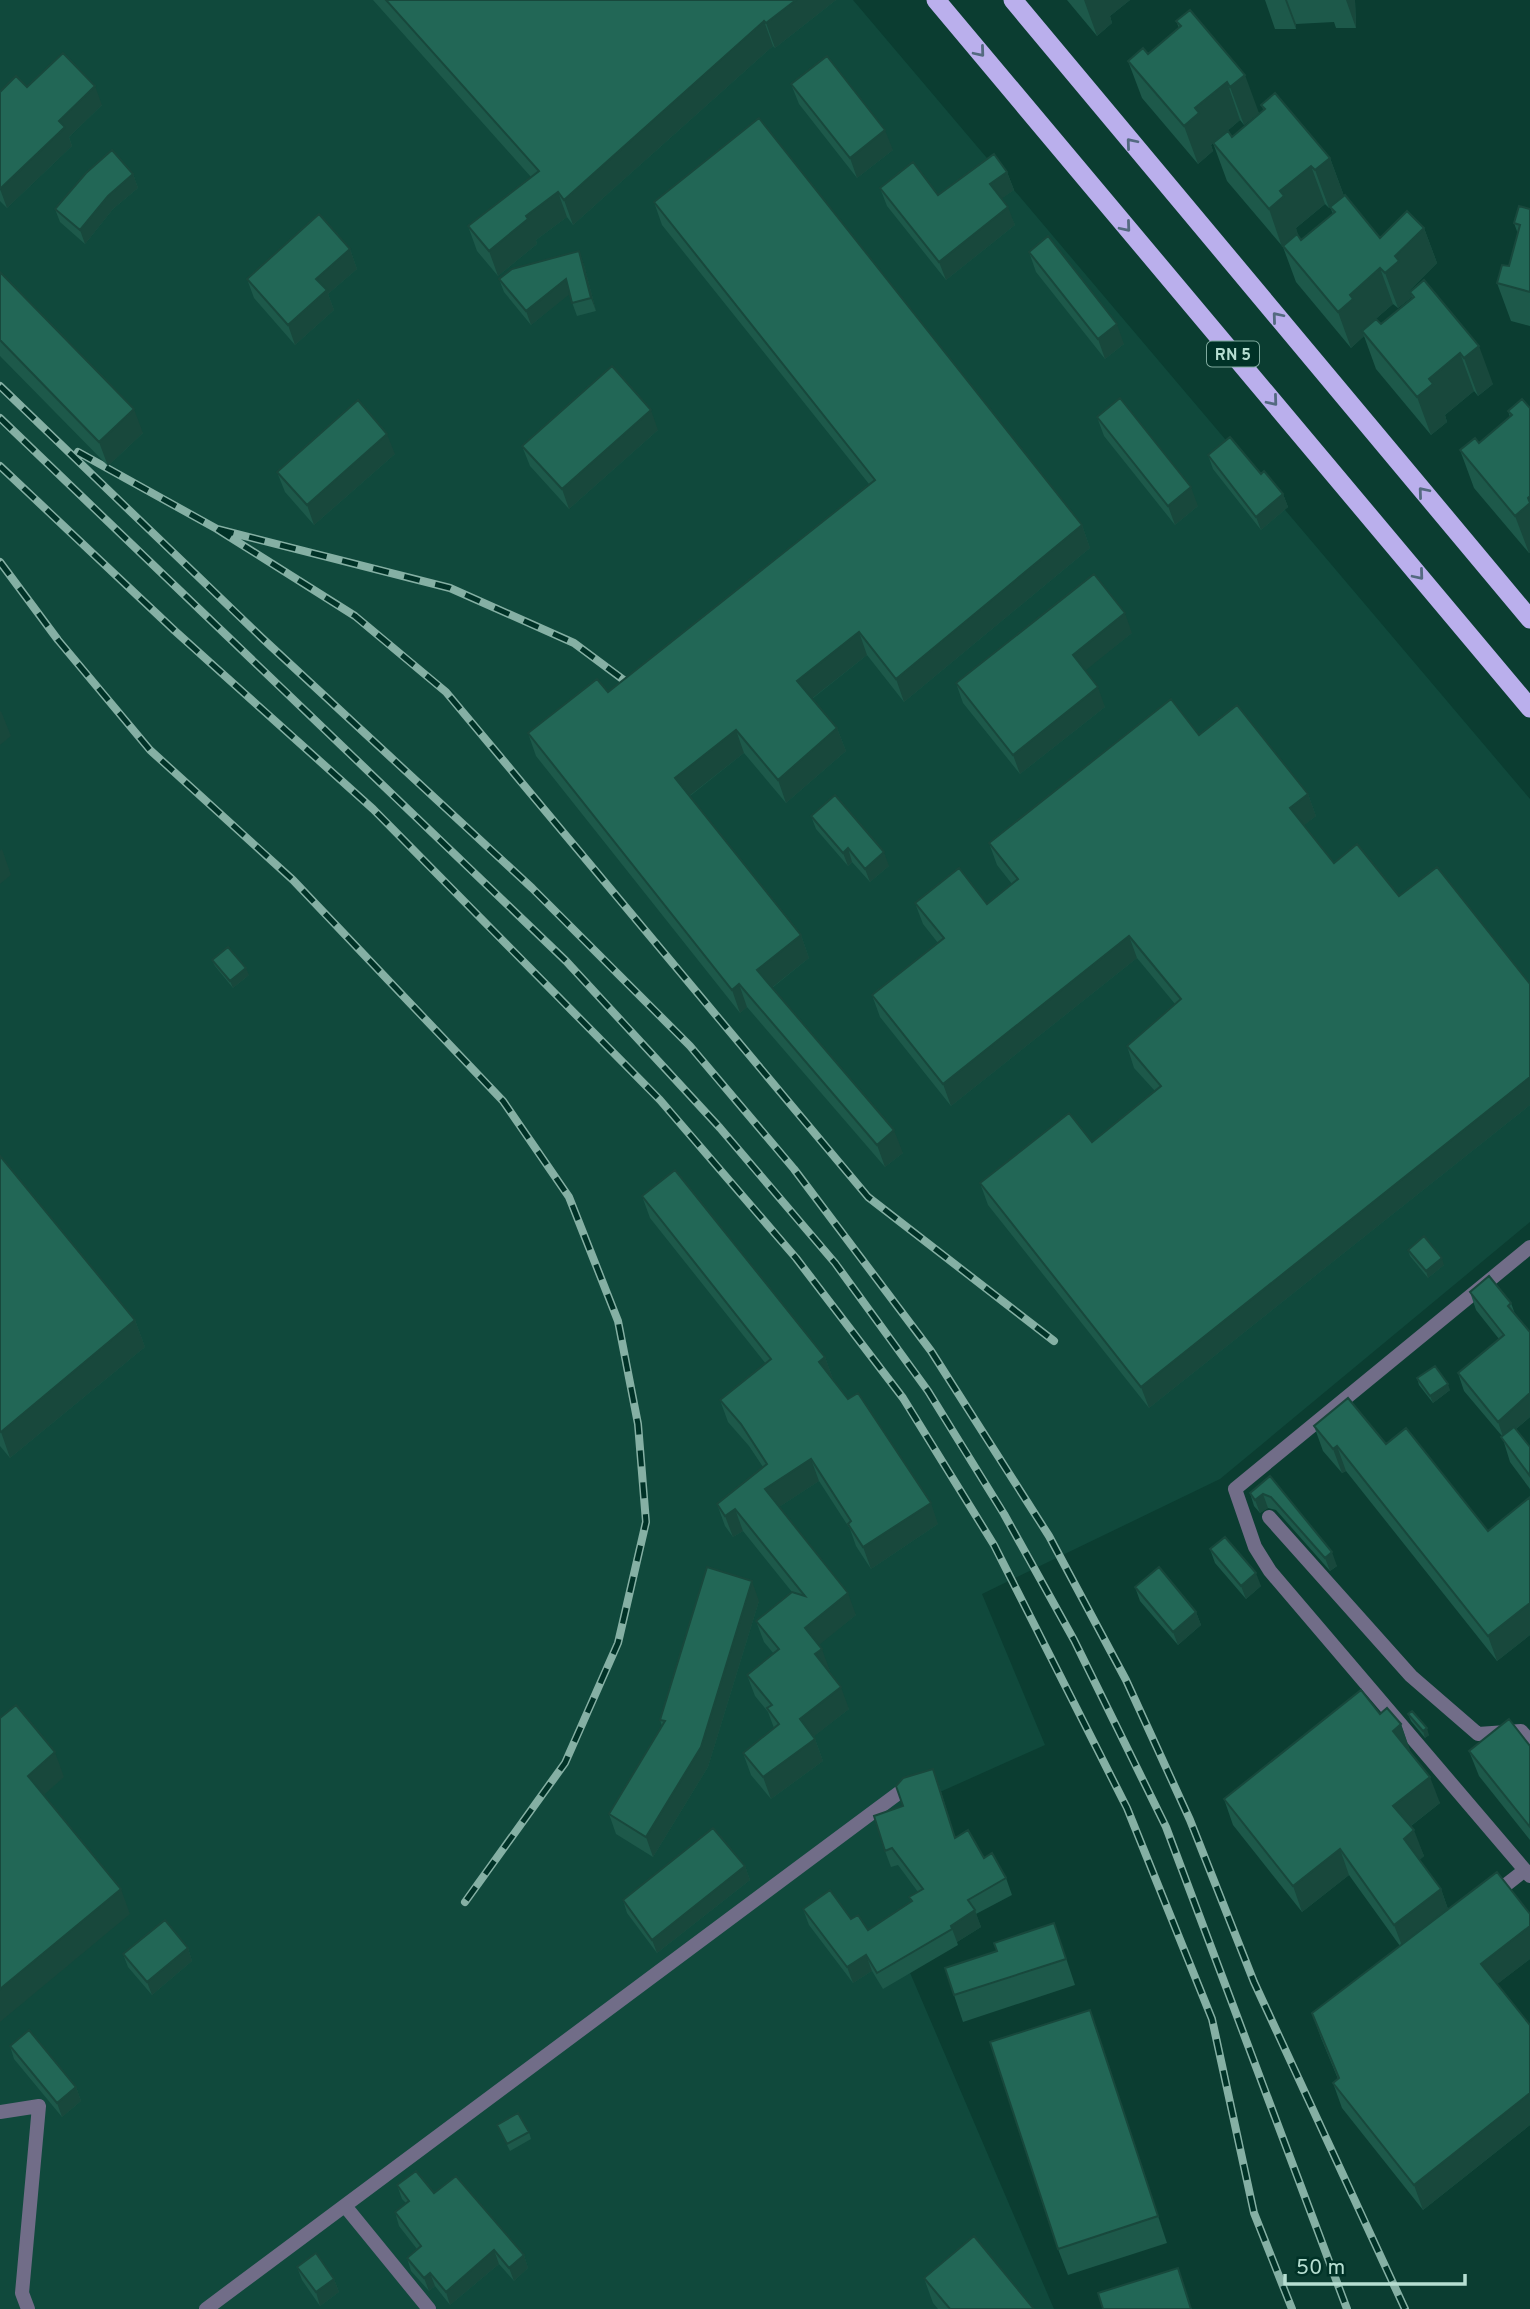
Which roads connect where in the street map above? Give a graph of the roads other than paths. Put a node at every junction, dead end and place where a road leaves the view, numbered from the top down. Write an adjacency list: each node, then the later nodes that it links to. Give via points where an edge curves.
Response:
1 (936, 0): 4 (highway, RN 5, one-way to 4)
2 (1013, 0): 3 (highway, one-way to 2)
3 (1530, 619)
4 (1530, 708)
5 (1530, 1247): 9 (street, via 1235,1489 1255,1547 1270,1571)
6 (1269, 1517): 7 (street, via 1420,1684 1478,1734 1521,1731)
7 (1530, 1741)
8 (900, 1792): 12 (street)
9 (1527, 1873): 10 (street)
10 (1481, 1904)
11 (0, 2112): 13 (street, via 39,2106 22,2293)
12 (345, 2206): 14 (street); 15 (street)
13 (28, 2309)
14 (206, 2309)
15 (429, 2309)

